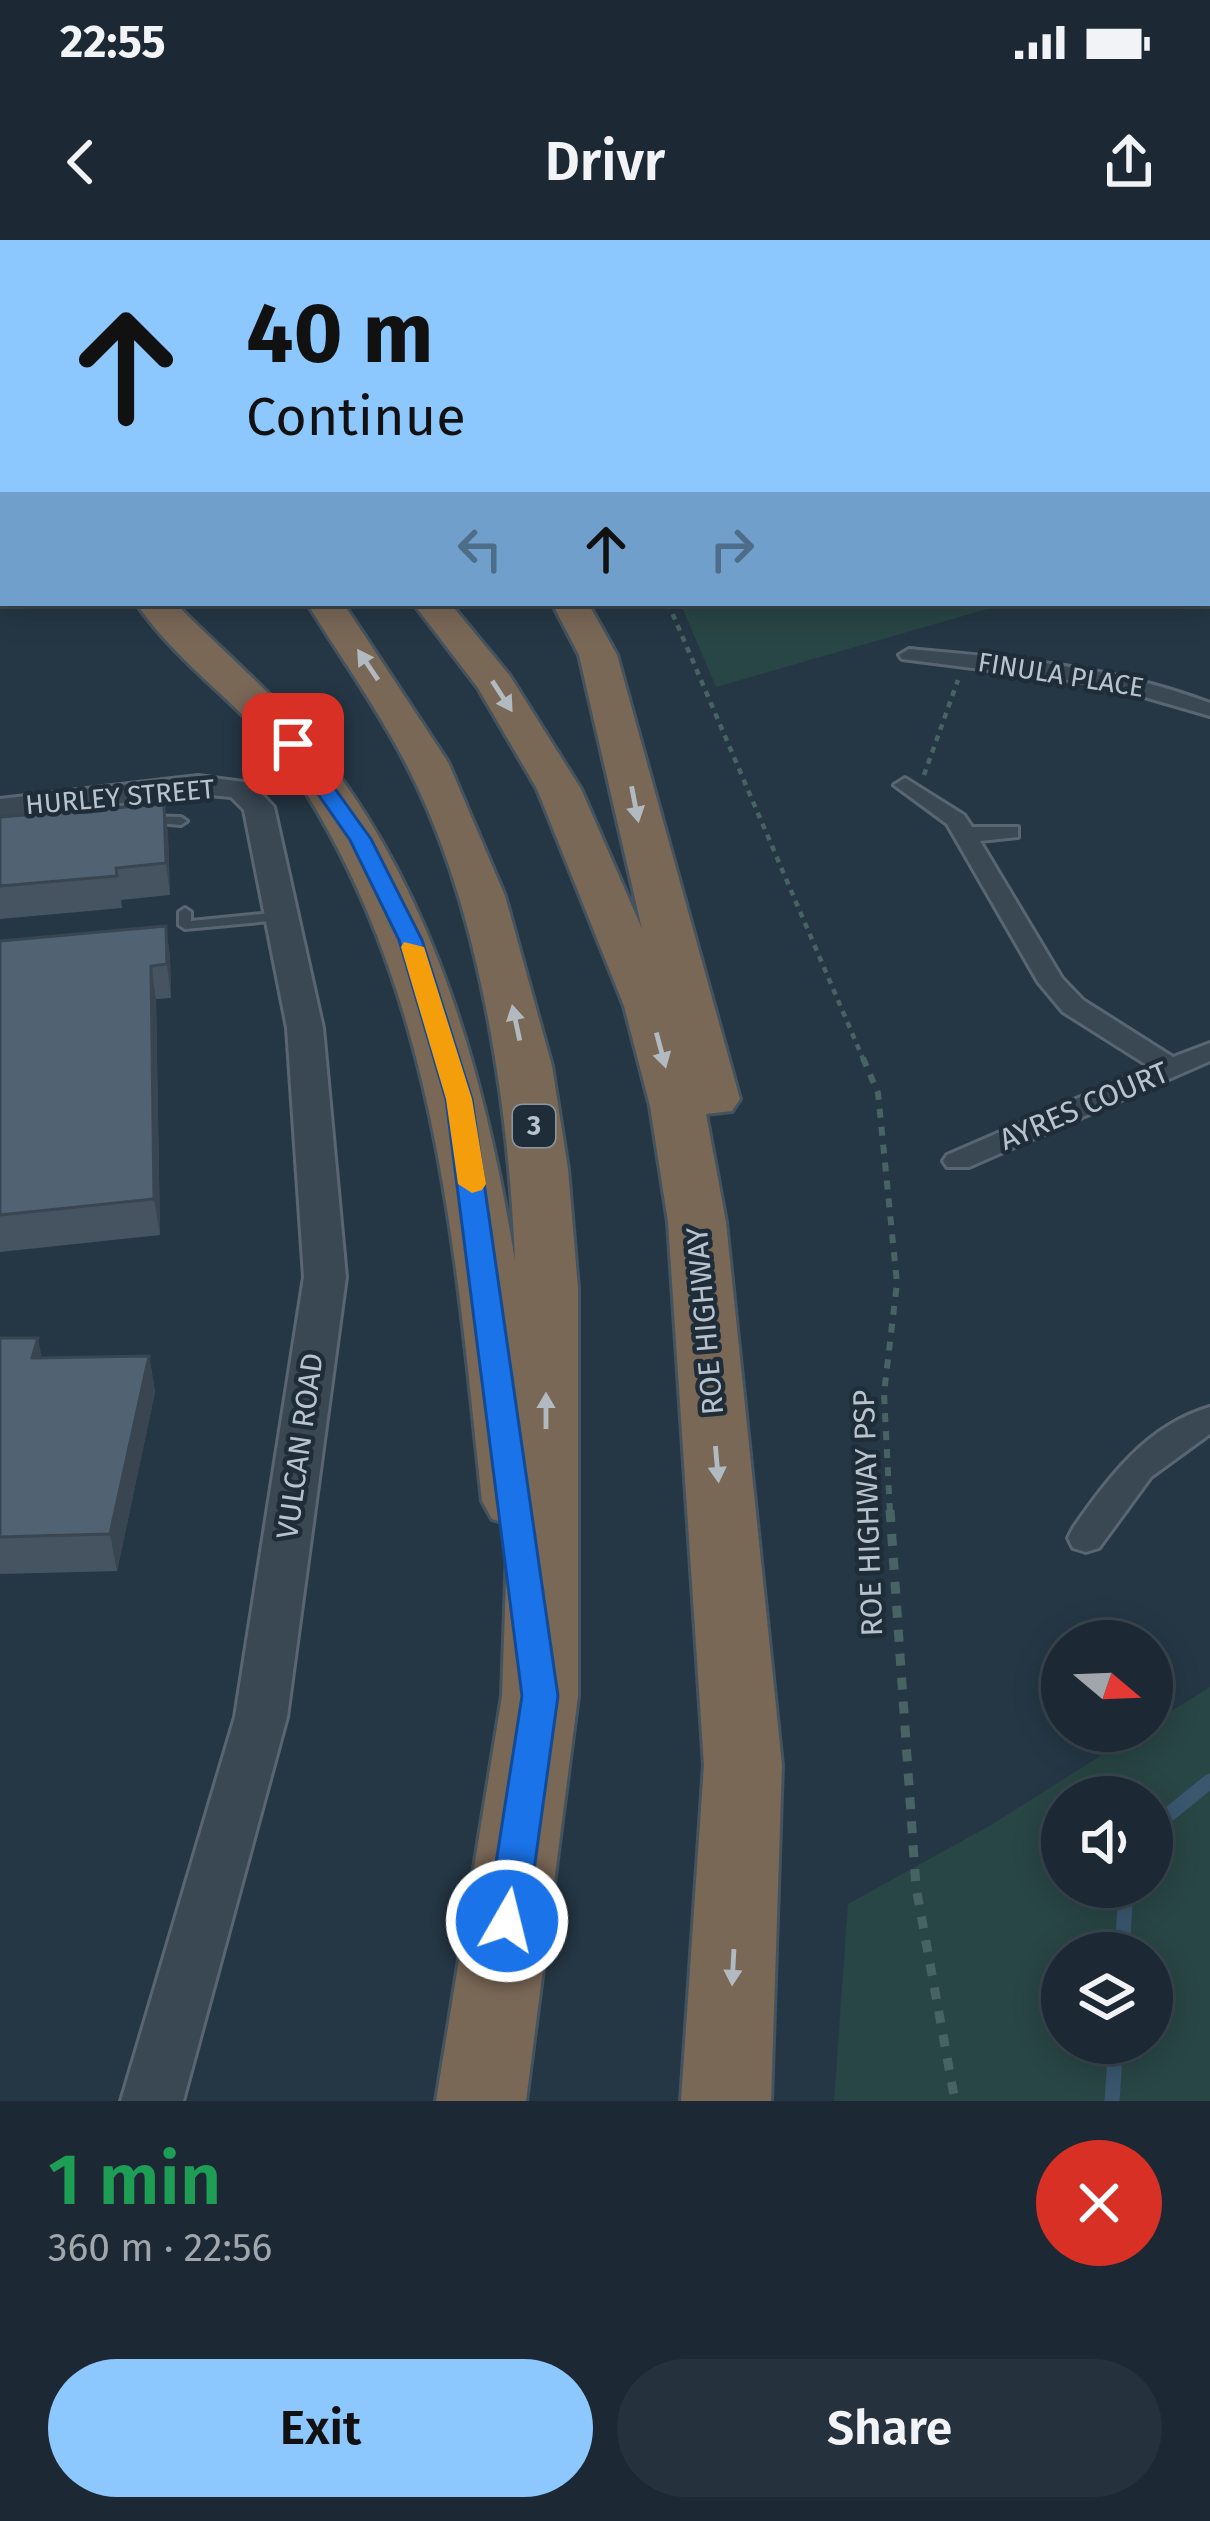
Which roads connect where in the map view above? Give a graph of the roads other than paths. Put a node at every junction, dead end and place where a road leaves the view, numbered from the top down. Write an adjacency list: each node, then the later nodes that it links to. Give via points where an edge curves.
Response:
1 (327, 606): 22 (highway, 3, one-way to 1, via 547,1288 525,1066 482,896 427,762)
2 (433, 606): 19 (highway, ROE HIGHWAY, one-way to 19, via 496,684 559,789 617,920 655,1026)
3 (573, 606): 19 (highway, one-way to 19, via 598,655 714,1093)
4 (161, 608): 22 (highway, via 312,768 361,839 411,940 459,1099)
5 (908, 655): 6 (street, FINULA PLACE, via 1136,685)
6 (1210, 710)
7 (905, 784): 13 (street, via 956,820)
8 (240, 789): 9 (street, HURLEY STREET); 15 (street, VULCAN ROAD, via 260,808)
9 (132, 793): 10 (street, HURLEY STREET); 11 (lane, via 136,819)
10 (0, 808)
11 (181, 821)
12 (1010, 832): 13 (street)
13 (964, 835): 17 (street, via 1062,994)
14 (185, 912): 15 (lane, via 185,925)
15 (282, 916): 23 (street, VULCAN ROAD, via 304,1028 325,1277 261,1718)
16 (1210, 1052): 17 (street, AYRES COURT)
17 (1172, 1068): 18 (street, AYRES COURT)
18 (958, 1161)
19 (697, 1222): 25 (highway, ROE HIGHWAY, one-way to 25, via 742,1765)
20 (1210, 1419): 21 (street, via 1138,1462)
21 (1086, 1538)
22 (540, 1696): 24 (highway, 3)
23 (152, 2101)
24 (481, 2101)
25 (726, 2101)

